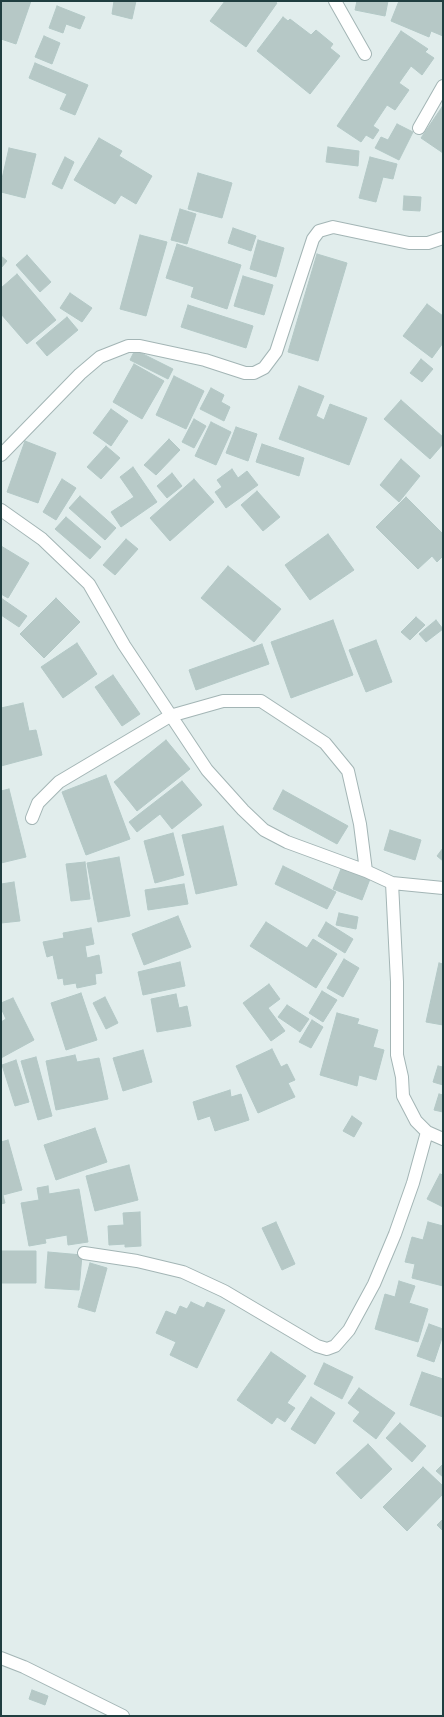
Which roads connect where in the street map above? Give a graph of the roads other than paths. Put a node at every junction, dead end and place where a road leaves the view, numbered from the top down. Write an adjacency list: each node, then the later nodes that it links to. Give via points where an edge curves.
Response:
1 (335, 1): 2 (street)
2 (365, 54)
3 (443, 86): 4 (street)
4 (419, 128)
5 (443, 238): 6 (street, via 428,243 409,243 332,227 319,231 313,239 276,352 264,368 254,373 245,373 204,360 140,346 128,346 100,357 80,374)
6 (1, 455)
7 (1, 510): 8 (street, via 42,539 89,584 124,645)
8 (170, 716): 9 (street, via 59,782 38,802); 10 (street, via 207,770 264,830 287,842); 10 (street, via 223,701 261,701 325,743 348,771 360,824)
9 (32, 818)
10 (366, 871): 11 (street)
11 (392, 883): 12 (street); 13 (street, via 398,982 397,1055 403,1096 416,1121)
12 (443, 888)
13 (427, 1132): 14 (street); 15 (street, via 400,1220 374,1284 348,1330 335,1346 327,1349 317,1346 230,1295 183,1272 137,1261)
14 (443, 1139)
15 (84, 1253)
16 (1, 1658): 17 (street)
17 (123, 1716)

